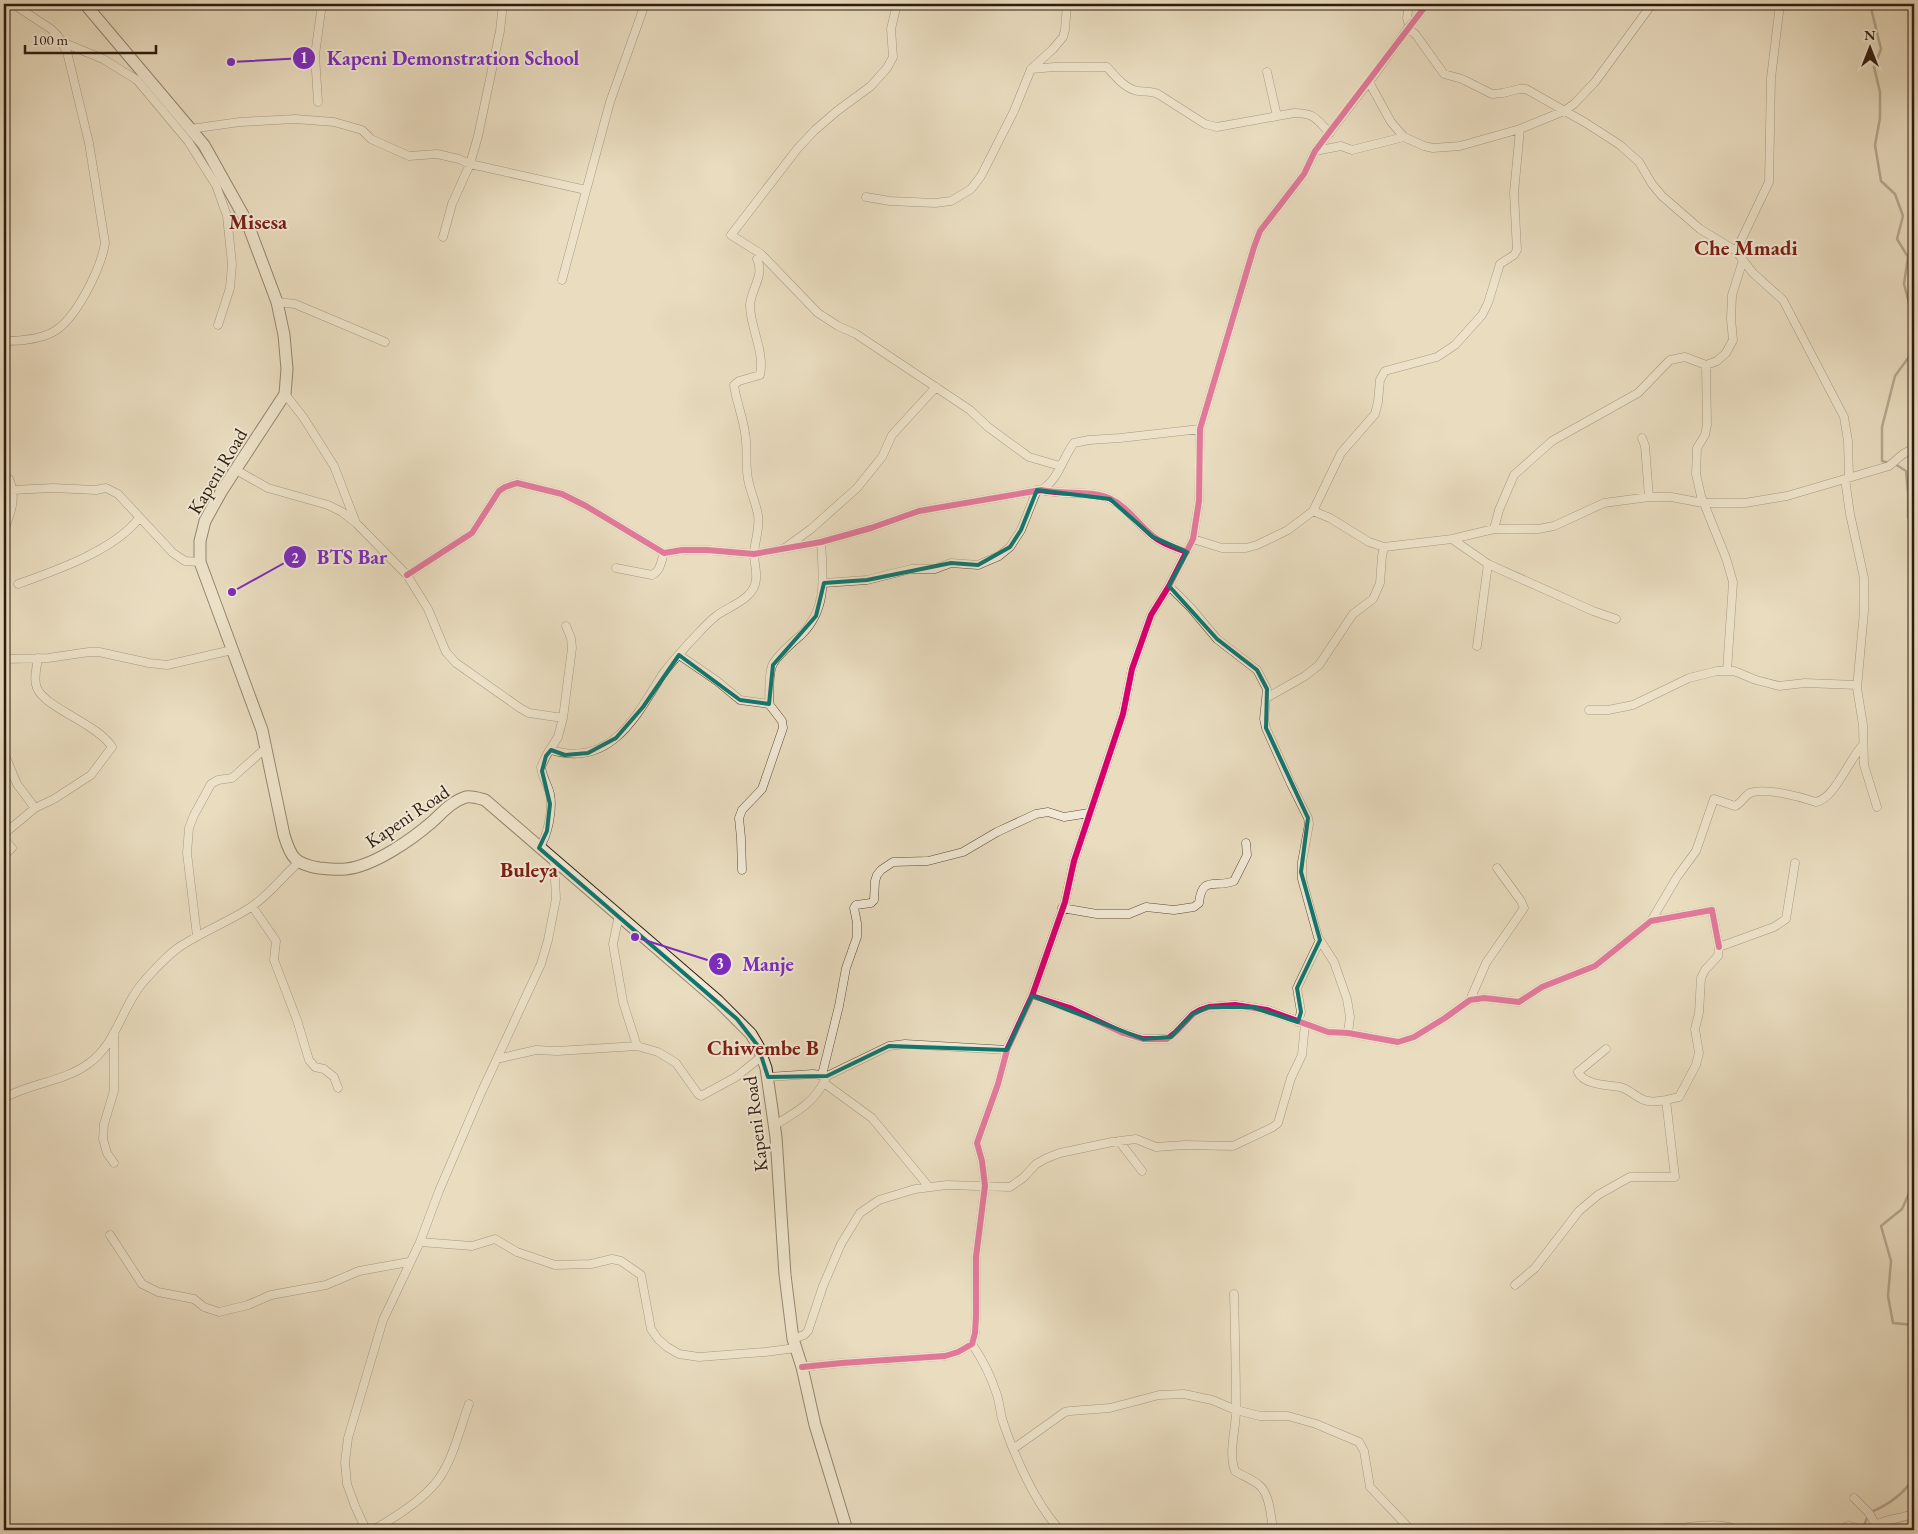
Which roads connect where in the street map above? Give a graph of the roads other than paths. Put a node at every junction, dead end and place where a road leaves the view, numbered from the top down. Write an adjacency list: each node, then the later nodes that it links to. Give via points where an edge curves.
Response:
1 (13, 4): 13 (street, via 51,29)
2 (85, 4): 20 (main road, Kapeni Road)
3 (322, 4): 17 (street, via 315,55)
4 (503, 4): 25 (street)
5 (645, 4): 26 (street, via 610,102)
6 (896, 4): 30 (street, via 891,29 893,57 887,68 871,86 825,121 798,148 732,232 732,238)
7 (1067, 4): 14 (street, via 1063,37)
8 (1409, 4): 12 (street, via 1407,18 1410,29)
9 (1427, 4): 12 (street)
10 (1652, 4): 18 (street, via 1595,82)
11 (1780, 4): 29 (street, via 1771,78 1769,182)
12 (1410, 26): 16 (street); 18 (street, via 1444,74 1492,94 1526,89)
13 (62, 42): 34 (street, via 103,59 138,80 188,141 216,185 227,216 232,264 230,288); 35 (street, via 89,144 105,234 104,249 84,296 65,322 55,331 26,340)
14 (1031, 69): 19 (street, via 1107,66 1125,85 1158,94 1205,124 1216,127); 27 (street, via 1014,111 971,189 951,201 935,204)
15 (1267, 72): 19 (street)
16 (1369, 82): 22 (street); 23 (street, via 1391,122)
17 (318, 102)
18 (1564, 111): 21 (street); 29 (street, via 1620,145 1640,162 1652,184 1673,206 1700,229)
19 (1277, 116): 22 (street, via 1309,113)
20 (190, 129): 25 (street, via 295,119 334,122 362,130 371,138 409,156 437,154); 33 (main road, Kapeni Road, via 204,146 247,222)
21 (1520, 129): 23 (street, via 1460,146 1440,148 1424,146); 51 (street, via 1514,193 1517,250 1500,264 1482,315 1455,345 1436,357 1385,371 1374,414 1341,453)
22 (1330, 133): 24 (street)
23 (1404, 136): 24 (street, via 1352,150 1341,146)
24 (1315, 151): 40 (street, via 1304,174 1260,231)
25 (470, 164): 26 (street); 28 (street)
26 (586, 190): 32 (street)
27 (866, 196)
28 (442, 237)
29 (1736, 251): 31 (street)
30 (760, 254): 38 (street, via 818,313); 63 (street, via 759,277 750,301 751,321 759,346 760,375 734,385 746,434 748,478 758,516)
31 (1743, 260): 37 (street, via 1732,294 1732,342 1719,360); 46 (street, via 1783,300 1836,400 1848,437)
32 (562, 280)
33 (277, 302): 36 (street, via 295,304); 39 (main road, Kapeni Road, via 286,355)
34 (218, 325)
35 (4, 341)
36 (385, 342)
37 (1706, 365): 50 (street, via 1707,425 1696,451 1696,474); 54 (street, via 1685,357 1670,360 1641,391 1552,440 1514,474 1498,510)
38 (936, 387): 43 (street, via 1029,457); 60 (street, via 892,435 882,457 856,488 811,529)
39 (284, 394): 44 (main road, Kapeni Road); 53 (street, via 303,416 334,466)
40 (1200, 429): 43 (street, via 1077,442); 56 (street, via 1199,501)
41 (1642, 438): 49 (street, via 1646,446)
42 (1914, 448): 46 (street, via 1889,466)
43 (1060, 466): 48 (street, via 1050,484)
44 (236, 470): 53 (street, via 268,488 328,506); 64 (main road, Kapeni Road, via 203,525)
45 (4, 478): 47 (street, via 8,479)
46 (1847, 478): 50 (street, via 1760,501); 79 (street, via 1851,518 1865,586)
47 (12, 490): 52 (street, via 110,488); 55 (street, via 13,505)
48 (1039, 490): 58 (street, via 919,511); 61 (street, via 1110,499 1153,537); 68 (street, via 1021,530 999,556 974,566 951,564 935,569 911,569 868,580)
49 (1649, 496): 50 (street); 54 (street, via 1604,503 1554,526)
50 (1703, 504): 78 (street, via 1733,582)
51 (1313, 510): 56 (street, via 1288,530 1246,548 1222,548); 59 (street)
52 (139, 518): 64 (street, via 180,559); 69 (street, via 99,549 55,572)
53 (356, 522): 67 (street)
54 (1494, 529): 57 (street)
55 (4, 530)
56 (1193, 539): 61 (street)
57 (1452, 539): 59 (street); 65 (street)
58 (821, 542): 60 (street); 68 (street)
59 (1384, 547): 80 (street, via 1380,583 1373,599 1353,614 1319,665)
60 (776, 551): 63 (street)
61 (1187, 552): 70 (street)
62 (664, 553): 63 (street, via 698,550); 66 (street, via 660,568 652,575); 67 (street, via 562,494 517,484 499,491 472,532)
63 (754, 554): 75 (street, via 756,580 753,591 715,617)
64 (200, 562): 74 (main road, Kapeni Road)
65 (1488, 564): 71 (street); 73 (street)
66 (616, 568)
67 (407, 575): 83 (street, via 428,609 446,652 456,663 529,713)
68 (824, 583): 81 (street, via 816,616 773,665)
69 (18, 584)
70 (1169, 586): 80 (street, via 1216,639 1257,670 1265,683); 90 (street, via 1151,615 1135,660 1123,714)
71 (1616, 619)
72 (566, 626): 83 (street, via 572,648)
73 (1477, 646)
74 (232, 650): 76 (street, via 167,664 150,664 94,652); 85 (main road, Kapeni Road)
75 (678, 655): 81 (street, via 740,700); 86 (street, via 626,730 616,738 578,755)
76 (38, 658): 77 (street); 89 (street, via 35,682 38,691 69,715 96,730 112,747 91,775)
77 (4, 659)
78 (1727, 671): 79 (street, via 1779,686 1805,683); 82 (street, via 1696,676 1633,704 1608,710)
79 (1857, 685): 84 (street, via 1863,725)
80 (1268, 697): 104 (street, via 1264,719 1266,728 1308,818 1301,872)
81 (769, 704): 98 (street, via 782,721 783,728 762,789 738,818)
82 (1589, 710)
83 (564, 718): 86 (street)
84 (1862, 746): 88 (street, via 1865,769); 102 (street, via 1831,794 1821,801 1761,792 1750,794 1735,806 1714,799 1696,852)
85 (267, 747): 95 (main road, Kapeni Road, via 284,835); 103 (street, via 232,778 211,784 192,822 187,853)
86 (551, 750): 92 (street, via 541,767 550,804 545,840)
87 (4, 754): 89 (street, via 17,784)
88 (1877, 807)
89 (35, 808): 93 (street, via 5,833 4,839 12,848)
90 (1089, 813): 100 (street); 117 (street, via 1064,817 1048,812 1036,814 963,852 928,860 899,860 881,870 875,881 874,900 854,908 857,937 846,968)
91 (1246, 844): 100 (street, via 1247,855 1234,881 1204,886 1199,903 1194,907 1174,910 1146,907 1129,914 1097,914)
92 (539, 848): 94 (main road, Kapeni Road); 95 (main road, Kapeni Road, via 484,800 469,796 456,802 417,834 369,863 338,870)
93 (4, 856)
94 (554, 859): 101 (main road, Kapeni Road); 115 (street, via 556,899 548,940)
95 (298, 863): 99 (street)
96 (1795, 863): 105 (street, via 1786,919 1774,927)
97 (1497, 868): 107 (street, via 1524,908 1486,963)
98 (742, 870)
99 (252, 906): 103 (street); 118 (street, via 276,941 274,960 309,1060 334,1077)
100 (1062, 908): 106 (street)
101 (619, 915): 111 (street, via 613,944 623,1002); 114 (main road, Kapeni Road, via 737,1019 751,1034)
102 (1651, 921): 105 (street, via 1712,910); 107 (street, via 1597,965 1542,987 1519,1002 1484,998)
103 (197, 936): 109 (street, via 182,945 144,980)
104 (1320, 940): 108 (street, via 1297,988); 110 (street, via 1334,962 1347,999)
105 (1719, 947): 120 (street, via 1718,956 1704,970 1701,978 1695,1029 1699,1053 1696,1065 1679,1097)
106 (1032, 996): 108 (street, via 1070,1008 1143,1039 1167,1039 1193,1014 1209,1007 1235,1005 1267,1010); 113 (street)
107 (1470, 1000): 110 (street, via 1446,1018 1403,1041)
108 (1302, 1023): 110 (street, via 1328,1032); 122 (street, via 1302,1055 1274,1127 1233,1146 1156,1147 1136,1139)
109 (114, 1033): 119 (street, via 84,1067); 123 (street, via 114,1091 103,1139)
110 (1348, 1033)
111 (637, 1046): 114 (street, via 658,1052 676,1063 701,1096 736,1077); 115 (street, via 536,1050)
112 (1606, 1049): 120 (street, via 1578,1072 1580,1076 1625,1088 1647,1101)
113 (1007, 1050): 117 (street, via 905,1044 889,1046); 125 (street, via 977,1143)
114 (762, 1056): 116 (main road, Kapeni Road)
115 (497, 1059): 128 (street)
116 (768, 1077): 117 (street); 121 (main road, Kapeni Road)
117 (824, 1078): 121 (street, via 819,1092 804,1107); 126 (street, via 872,1118)
118 (338, 1088)
119 (4, 1098)
120 (1666, 1100): 130 (street, via 1675,1177 1630,1177 1598,1195 1579,1211 1535,1268)
121 (775, 1125): 132 (main road, Kapeni Road, via 787,1300)
122 (1119, 1141): 124 (street); 125 (street, via 1060,1153 1036,1164 1010,1187)
123 (114, 1163)
124 (1142, 1170)
125 (985, 1186): 126 (street); 133 (street, via 976,1257 976,1317)
126 (929, 1187): 132 (street, via 879,1200 860,1213 841,1244 822,1286 808,1331)
127 (110, 1235): 129 (street, via 142,1284 158,1292 194,1300 219,1312 271,1295 326,1285 359,1271)
128 (420, 1242): 129 (street); 132 (street, via 472,1246 495,1239 517,1252 555,1265 618,1260 641,1275 651,1329 658,1339 678,1354 699,1357 765,1352)
129 (409, 1262): 140 (street, via 383,1320 346,1449 347,1484)
130 (1515, 1285)
131 (1234, 1294): 136 (street)
132 (794, 1343): 134 (main road, Kapeni Road)
133 (972, 1344): 134 (street, via 945,1356); 137 (street, via 990,1374)
134 (802, 1367): 142 (main road, Kapeni Road, via 815,1425)
135 (469, 1404): 141 (street, via 440,1478 410,1506)
136 (1236, 1410): 137 (street, via 1184,1394 1159,1396 1110,1408 1070,1410); 144 (street, via 1233,1467 1262,1489); 145 (street, via 1260,1416 1293,1417 1356,1440 1364,1450 1372,1490)
137 (1013, 1449): 143 (street, via 1038,1502)
138 (1854, 1498): 139 (street, via 1876,1525 1888,1518 1905,1518)
139 (1914, 1513)
140 (366, 1530)
141 (374, 1530)
142 (847, 1530)
143 (1060, 1530)
144 (1273, 1530)
145 (1411, 1530)
146 (1654, 1530): 147 (street, via 1666,1526 1710,1524)
147 (1739, 1530)
148 (1841, 1530): 149 (street, via 1848,1526)
149 (1856, 1530)

